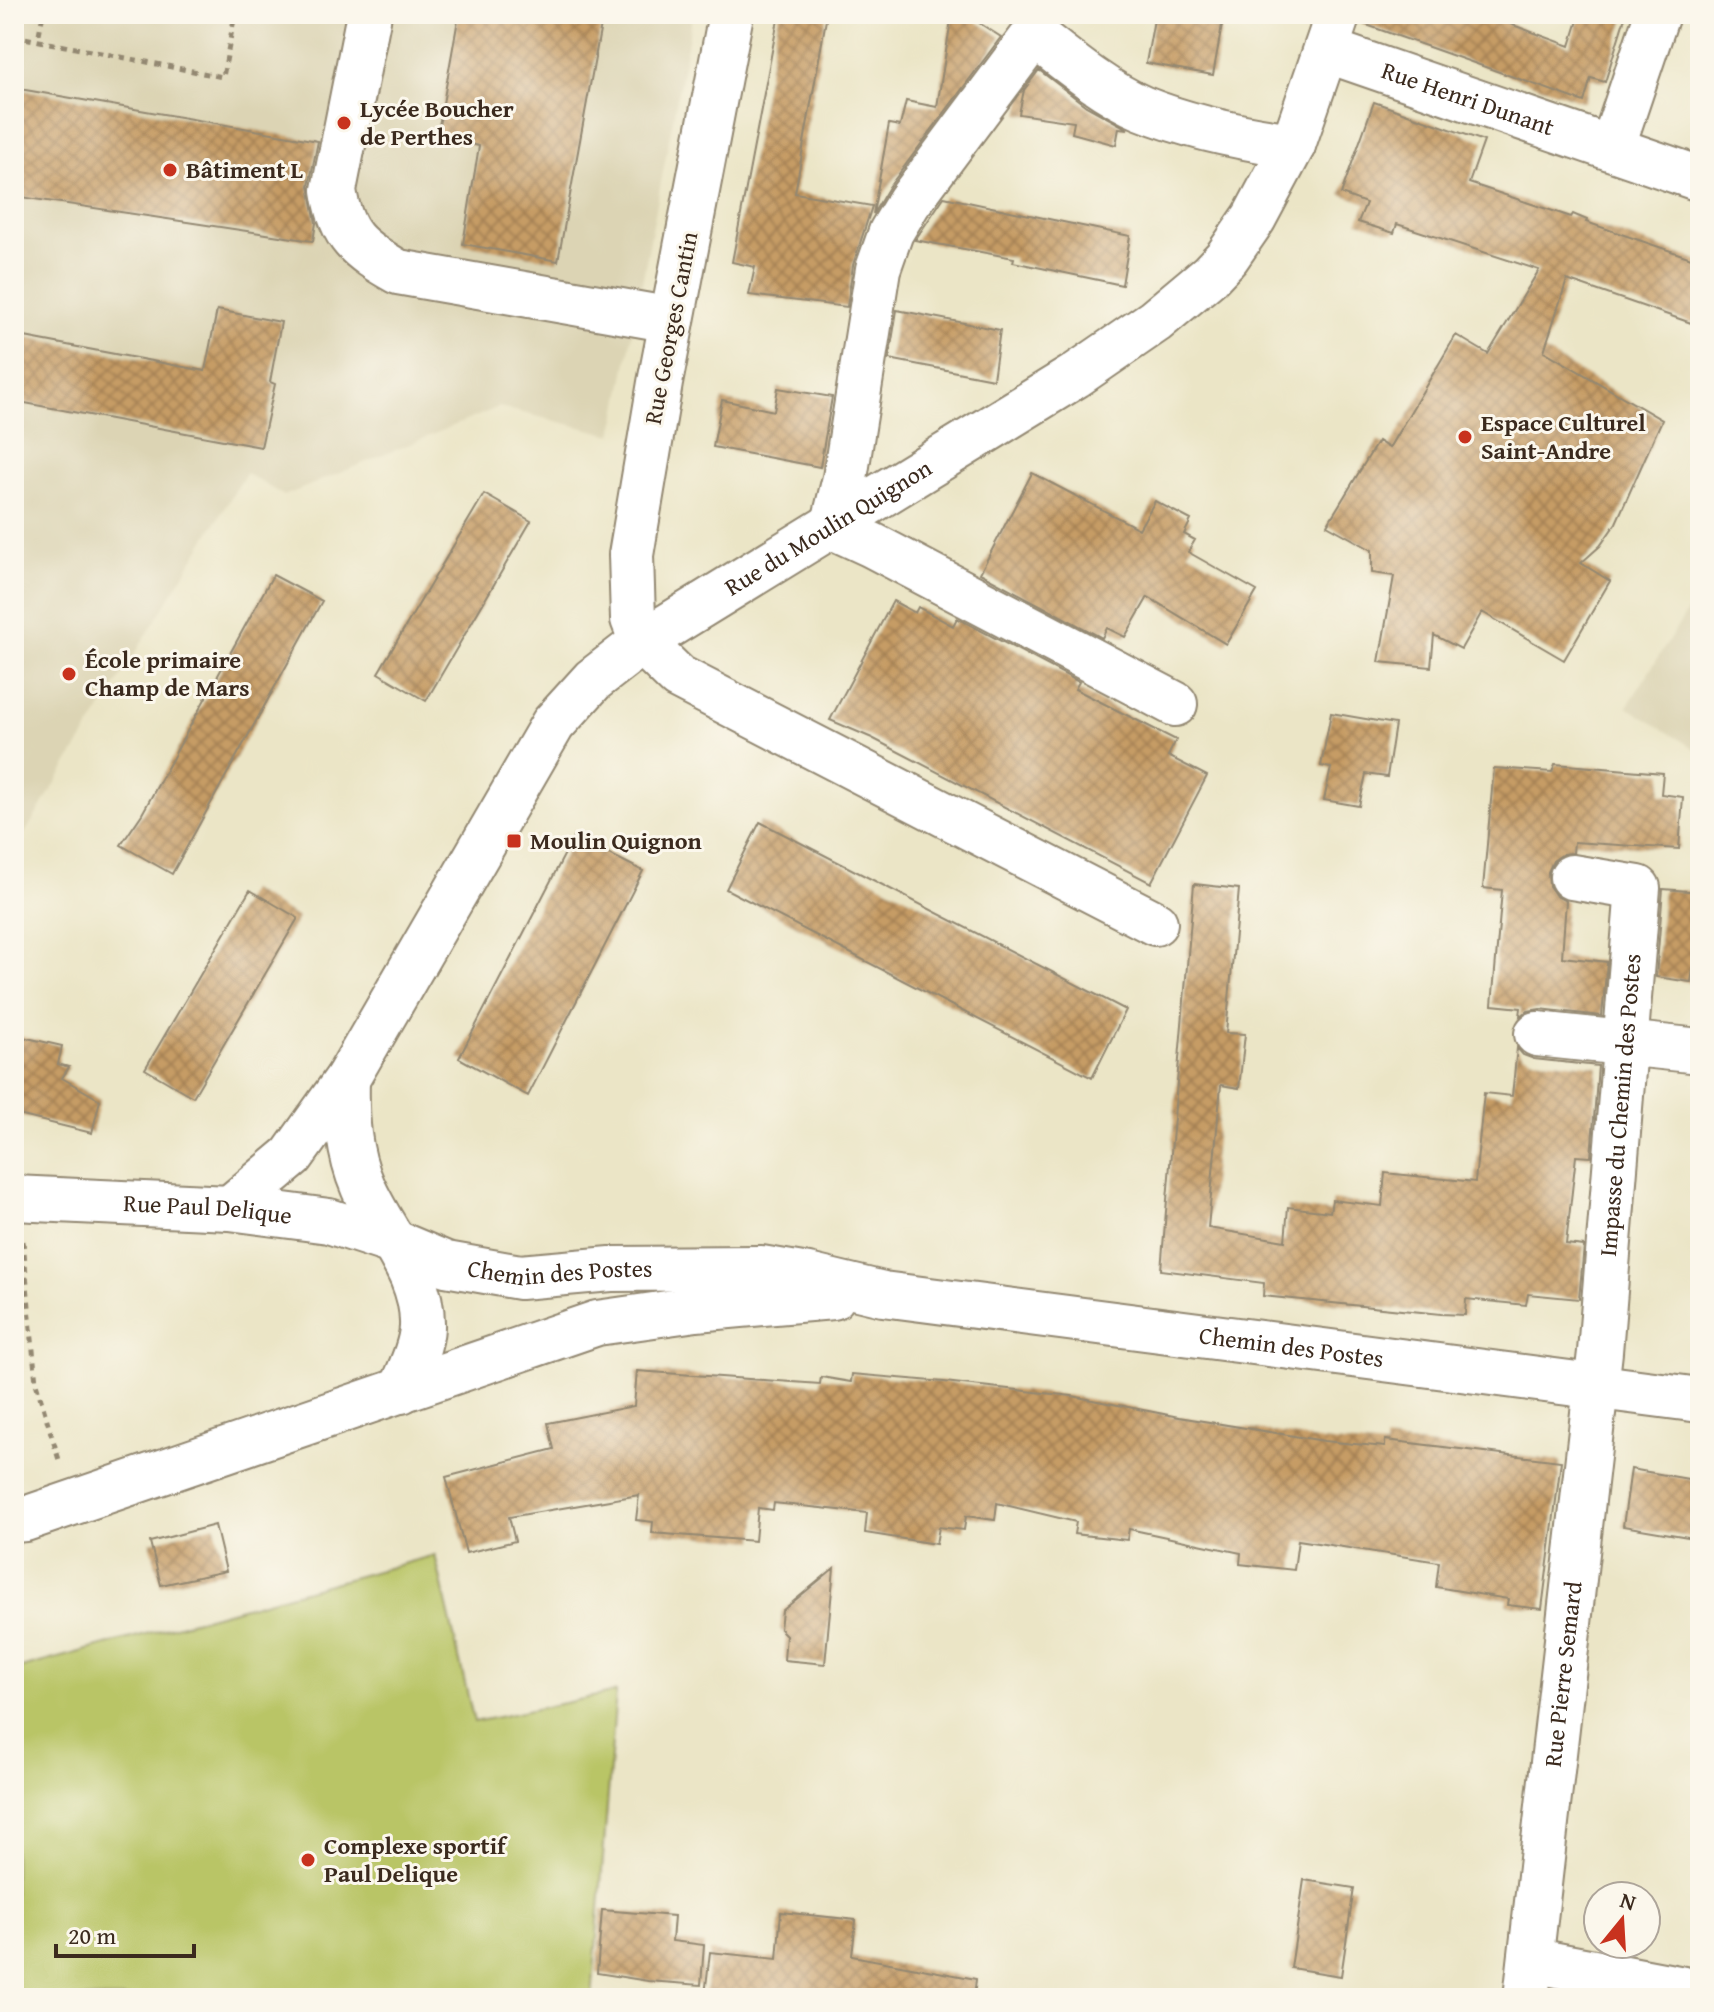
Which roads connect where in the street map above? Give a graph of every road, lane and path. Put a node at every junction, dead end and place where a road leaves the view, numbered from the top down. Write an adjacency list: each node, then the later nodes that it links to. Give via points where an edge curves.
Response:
1 (43, 14): 8 (path)
2 (235, 14): 9 (path, via 223,77)
3 (369, 14): 13 (street, via 334,190 338,218 365,253 398,272)
4 (731, 14): 13 (street, Rue Georges Cantin)
5 (1657, 14): 11 (street)
6 (1034, 24): 10 (street, via 1079,70 1140,107); 14 (street, via 891,232 878,269)
7 (1332, 32): 10 (street, Rue du Moulin Quignon); 11 (street, Rue Henri Dunant)
8 (39, 34)
9 (14, 36)
10 (1293, 145): 14 (street, Rue du Moulin Quignon, via 1227,257 1155,321)
11 (1612, 148): 12 (street, Rue Henri Dunant)
12 (1700, 179)
13 (672, 320): 15 (street, Rue Georges Cantin, via 631,555 633,619)
14 (833, 527): 15 (street, Rue du Moulin Quignon); 16 (street)
15 (642, 642): 18 (street, via 678,677); 22 (street, Rue du Moulin Quignon, via 593,680 553,724)
16 (1175, 704)
17 (1572, 877): 20 (street, Impasse du Chemin des Postes, via 1638,888)
18 (1155, 923)
19 (1537, 1034): 20 (street)
20 (1625, 1044): 21 (street); 27 (street, Impasse du Chemin des Postes)
21 (1700, 1051)
22 (347, 1079): 24 (street, Rue du Moulin Quignon, via 292,1156); 25 (street, Rue du Moulin Quignon, via 352,1152 363,1188)
23 (16, 1198): 24 (street, Rue Paul Delique); 30 (path, via 36,1383)
24 (230, 1208): 25 (street, Rue Paul Delique, via 329,1221)
25 (396, 1243): 26 (street, Chemin des Postes, via 446,1264 520,1277 611,1269 761,1268); 28 (street, via 418,1289 422,1330)
26 (883, 1294): 27 (street, Chemin des Postes); 28 (street, Chemin des Postes, via 597,1323)
27 (1597, 1387): 29 (street, Chemin des Postes); 32 (street, Rue Pierre Semard)
28 (401, 1391): 30 (street, Chemin des Postes)
29 (1700, 1400)
30 (72, 1503): 31 (street, Chemin des Postes)
31 (14, 1520)
32 (1528, 1979): 33 (street)
33 (1700, 1992)

